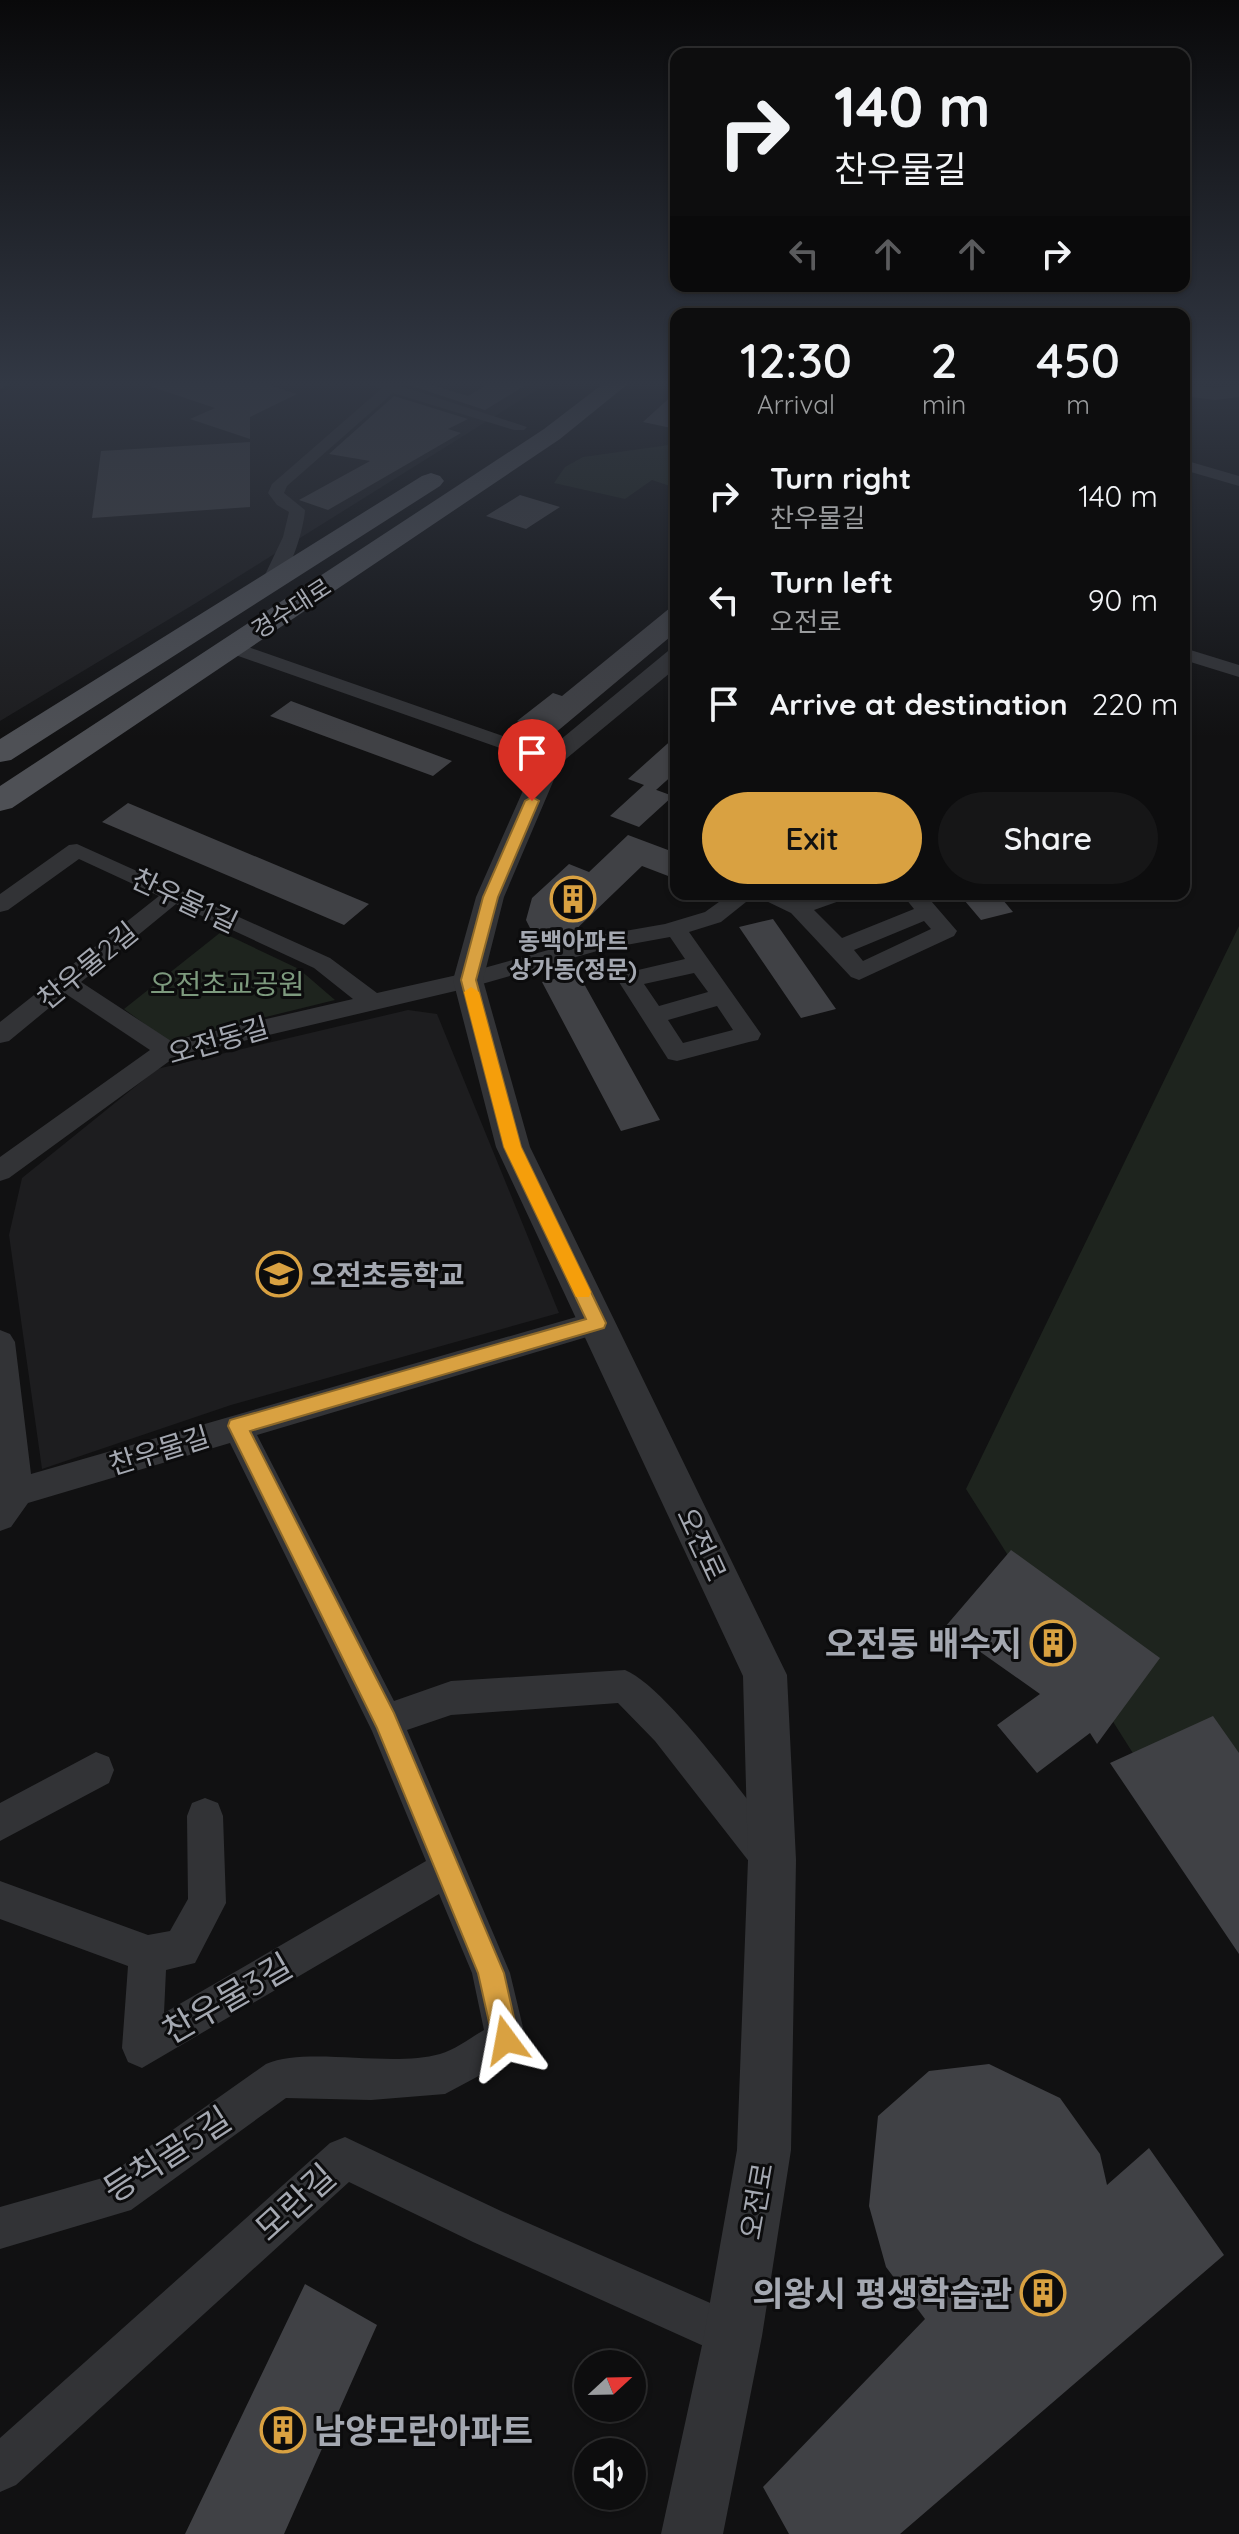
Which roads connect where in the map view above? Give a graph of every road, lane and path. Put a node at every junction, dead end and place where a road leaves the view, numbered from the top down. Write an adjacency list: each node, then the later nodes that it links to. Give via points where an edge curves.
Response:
1 (282, 501): 4 (street, via 297,510 297,521)
2 (398, 501): 4 (main road, 경수대로)
3 (452, 501): 5 (main road, 경수대로)
4 (272, 579): 9 (main road, 경수대로)
5 (231, 647): 10 (street); 11 (main road, 경수대로)
6 (1190, 656): 8 (street)
7 (670, 661): 10 (street, 오전로)
8 (1239, 671)
9 (0, 753)
10 (550, 759): 19 (street, 오전로, via 490,897)
11 (0, 801)
12 (174, 895): 16 (street, 찬우물1길, via 77,850); 20 (street, 찬우물2길); 22 (street, 찬우물1길, via 322,963)
13 (737, 900): 17 (street, 오전동길, via 713,917)
14 (807, 901): 15 (street, via 859,972 946,931)
15 (920, 902)
16 (0, 905)
17 (675, 928): 18 (street); 19 (street, 오전동길, via 602,942)
18 (700, 964): 21 (street); 23 (street, via 629,979)
19 (468, 980): 22 (street, 오전동길); 27 (street, 오전로, via 513,1147)
20 (65, 983): 24 (street, 찬우물2길); 25 (street)
21 (723, 996): 23 (street); 23 (street, via 749,1034 677,1053)
22 (372, 1001): 25 (street, 오전동길)
23 (653, 1016)
24 (0, 1035)
25 (167, 1050): 26 (street, 오전동길)
26 (0, 1171)
27 (597, 1323): 29 (street, 찬우물길); 35 (street, 오전로, via 765,1675)
28 (0, 1342): 30 (street)
29 (237, 1426): 30 (street, 찬우물길); 31 (street)
30 (6, 1497)
31 (386, 1721): 35 (street, via 451,1698 625,1686 667,1729); 36 (street)
32 (96, 1770): 34 (street)
33 (205, 1816): 38 (street, via 207,1903 181,1949)
34 (0, 1823)
35 (772, 1860): 40 (street, 오전로, via 764,2150)
36 (447, 1869): 38 (street, 찬우물3길, via 142,2048); 39 (street, 등칙골5길, via 491,1973 506,2040 445,2074 371,2080 280,2078 116,2195)
37 (0, 1900): 38 (street)
38 (148, 1954)
39 (0, 2228)
40 (733, 2336): 41 (street, 모란길, via 345,2158); 42 (street, 오전로)
41 (0, 2469)
42 (692, 2534)

